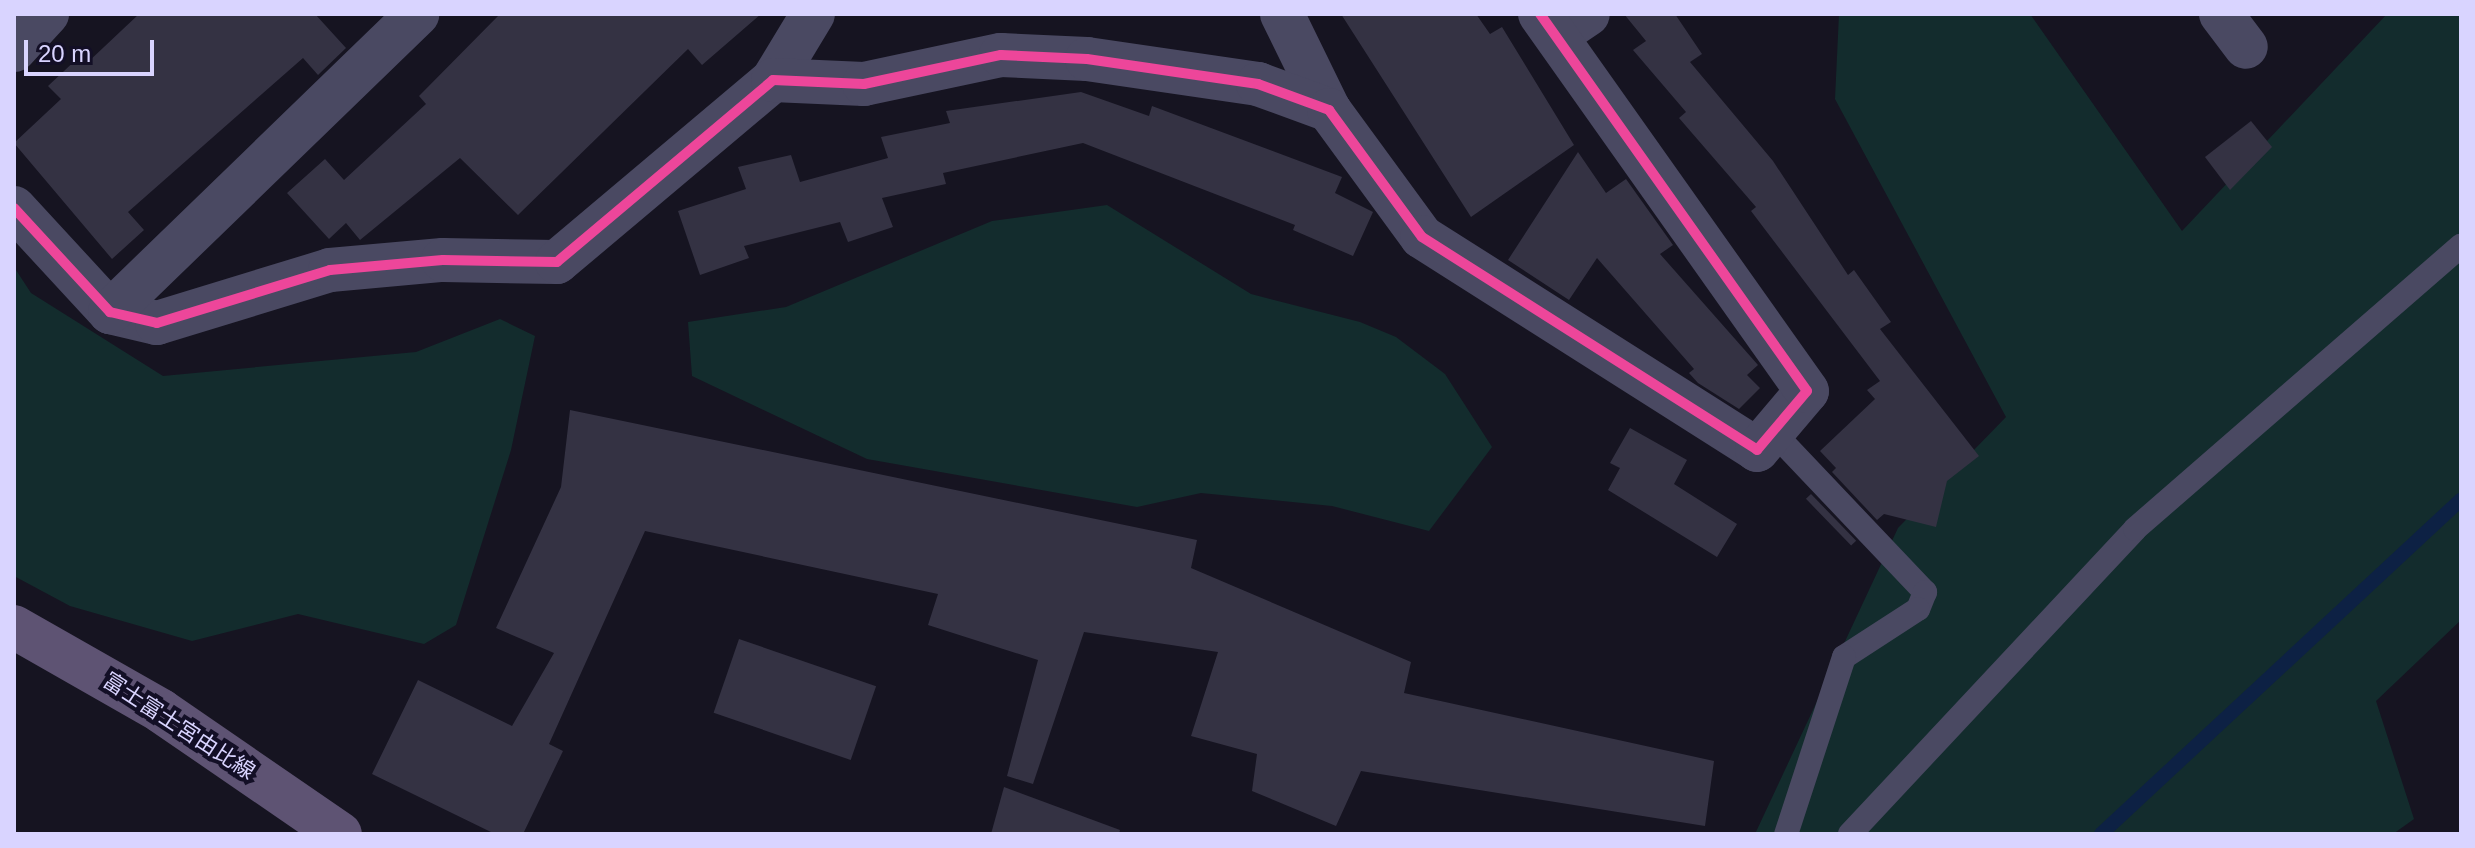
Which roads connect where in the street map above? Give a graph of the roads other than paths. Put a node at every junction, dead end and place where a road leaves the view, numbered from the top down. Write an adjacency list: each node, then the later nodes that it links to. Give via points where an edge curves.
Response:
1 (47, 14): 6 (street)
2 (417, 14): 11 (street)
3 (813, 14): 7 (street)
4 (1282, 14): 8 (street)
5 (1562, 21): 12 (street, via 1807,391)
6 (14, 50)
7 (773, 80): 8 (street, via 864,84 1001,55 1087,59 1258,84); 11 (street, via 557,262 443,260 330,270 157,323)
8 (1329, 110): 12 (street, via 1422,237 1757,450)
9 (14, 208): 11 (street)
10 (2461, 246): 16 (lane, via 2135,529)
11 (110, 312)
12 (1773, 432): 15 (lane, via 1925,592 1918,609 1844,657)
13 (14, 627): 14 (main road, 富士富士宮由比線, via 161,711)
14 (340, 834)
15 (1786, 834)
16 (1850, 834)

